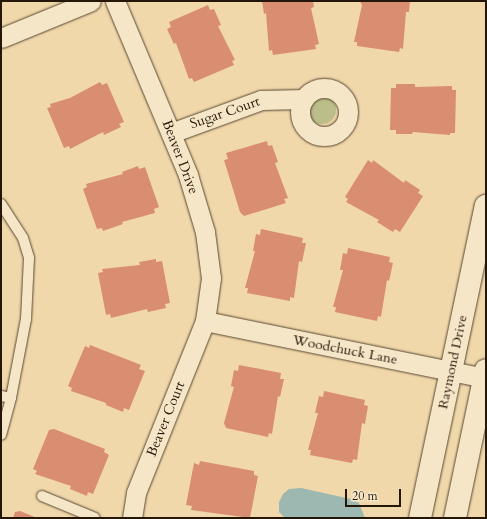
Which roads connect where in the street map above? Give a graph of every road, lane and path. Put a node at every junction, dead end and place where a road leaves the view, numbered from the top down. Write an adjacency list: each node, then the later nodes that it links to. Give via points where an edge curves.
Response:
1 (91, 1): 3 (street)
2 (115, 1): 5 (street, Beaver Drive)
3 (1, 38)
4 (304, 99): 5 (street, Sugar Court, via 262,100)
5 (171, 133): 8 (street, Beaver Drive, via 188,175 206,232 212,278)
6 (1, 204): 11 (lane, via 23,238 29,258 26,319)
7 (486, 206): 9 (street, Raymond Drive)
8 (205, 321): 9 (street, Woodchuck Lane); 15 (street, Beaver Court, via 136,493)
9 (452, 371): 10 (street, Woodchuck Lane); 16 (street, Raymond Drive)
10 (485, 375): 17 (street)
11 (6, 397): 12 (lane)
12 (1, 435)
13 (42, 496): 14 (lane)
14 (95, 518)
15 (132, 518)
16 (420, 518)
17 (455, 518)

